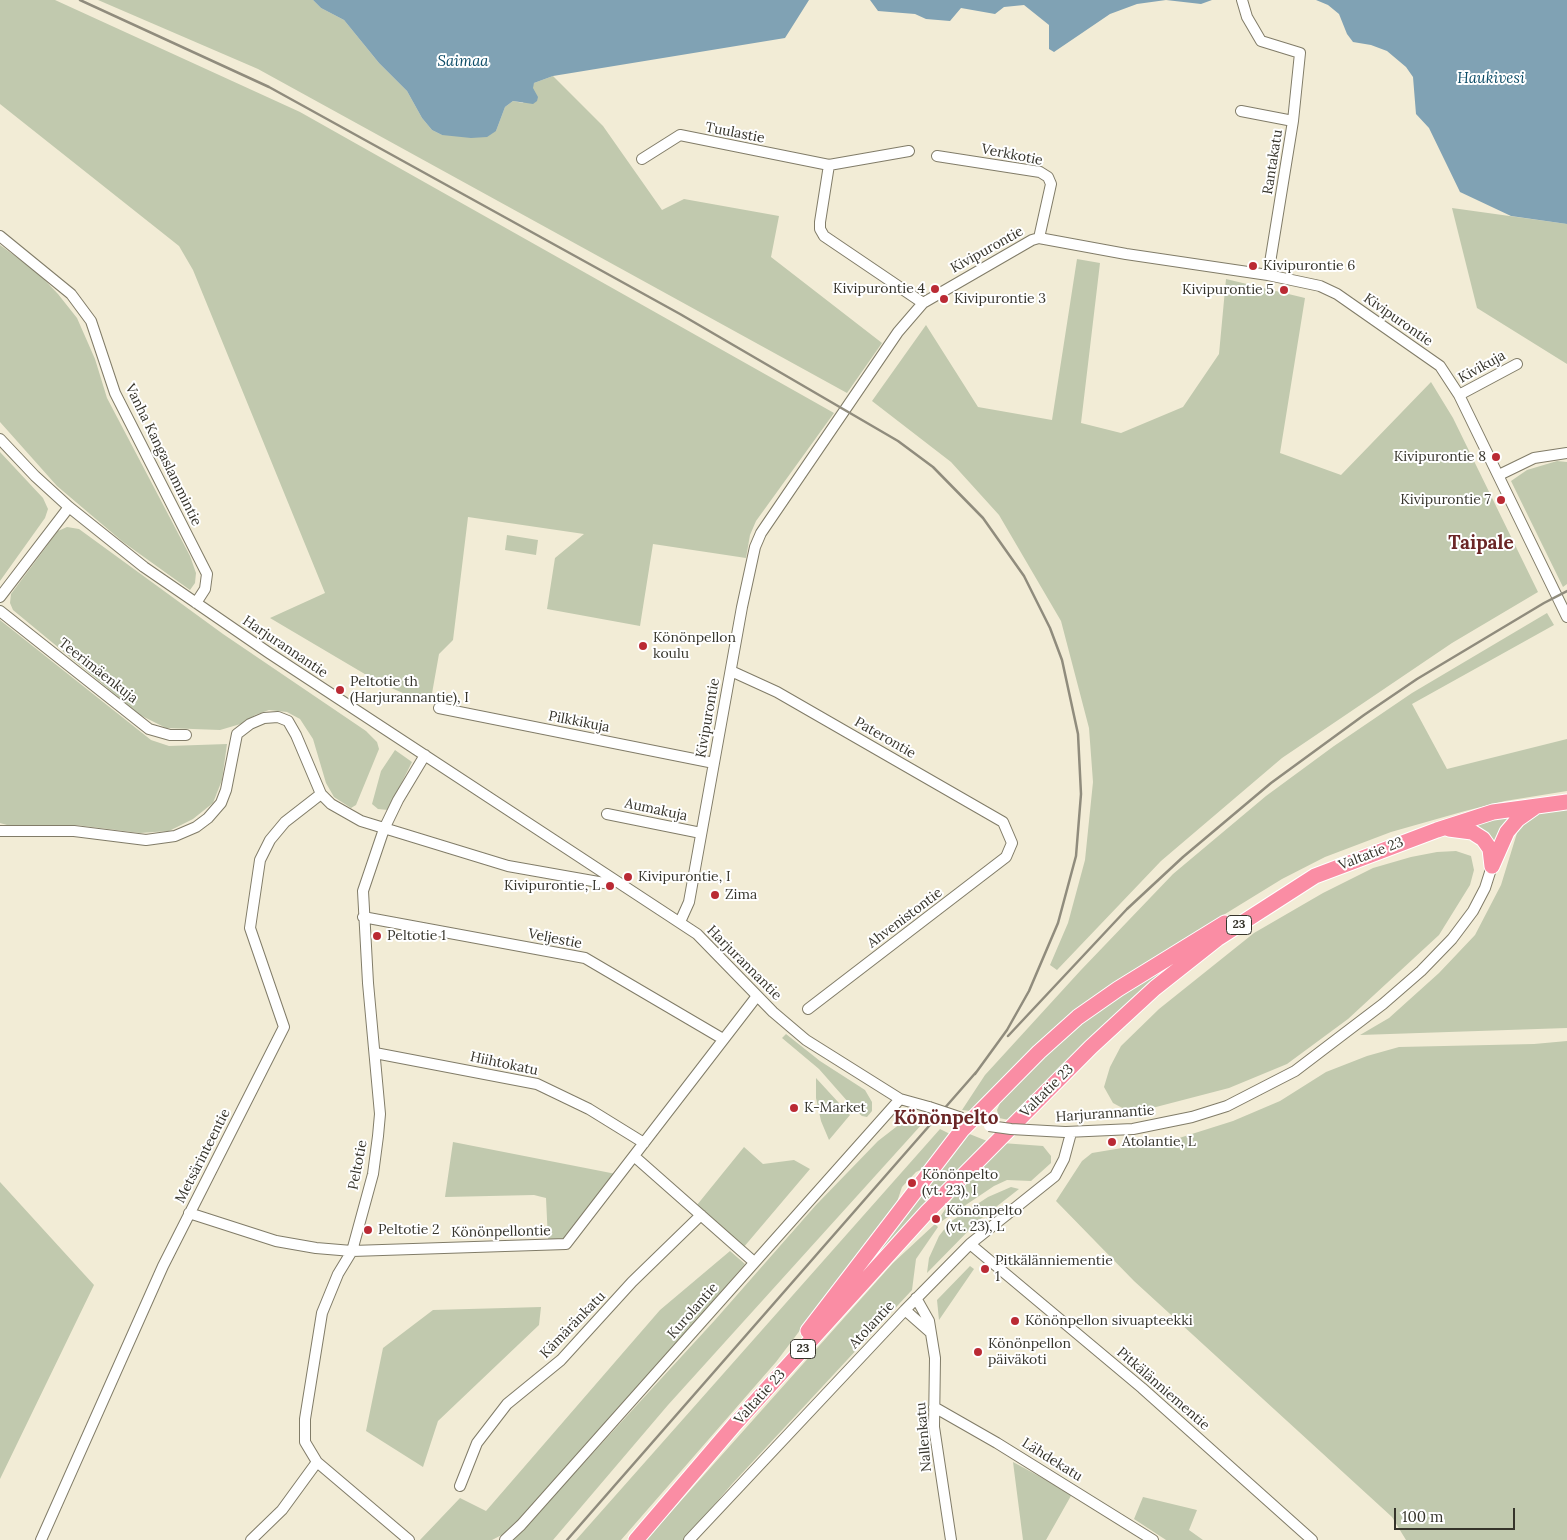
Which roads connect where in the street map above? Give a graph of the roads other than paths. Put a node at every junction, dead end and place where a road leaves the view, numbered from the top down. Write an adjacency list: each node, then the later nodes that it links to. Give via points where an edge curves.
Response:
1 (1242, 0): 3 (street, Rantakatu, via 1247,17 1261,41 1300,53)
2 (1241, 111): 3 (street)
3 (1293, 121): 10 (street, Rantakatu)
4 (909, 151): 7 (street, Tuulastie)
5 (937, 156): 9 (street, Verkkotie, via 1040,172 1048,177 1050,184)
6 (642, 159): 7 (street, Tuulastie, via 680,136)
7 (829, 165): 11 (street, via 820,222 824,236)
8 (0, 236): 19 (street, Vanha Kangaslammintie, via 71,294 91,322 115,393 207,574 205,588)
9 (1039, 238): 10 (street, Kivipurontie); 11 (street, Kivipurontie)
10 (1268, 275): 13 (street, Kivipurontie, via 1320,286 1337,294 1440,366)
11 (923, 303): 22 (street, Kivipurontie, via 898,332 761,533 754,547)
12 (1517, 364): 13 (street, Kivikuja)
13 (1459, 395): 16 (street, Kivipurontie)
14 (0, 439): 17 (street, Harjurannantie)
15 (1567, 453): 16 (street, via 1534,458)
16 (1499, 475): 21 (street, Kivipurontie)
17 (69, 506): 18 (street); 19 (street, Harjurannantie, via 144,567)
18 (0, 597)
19 (196, 603): 25 (street, Harjurannantie)
20 (0, 611): 24 (street, Teerimäenkuja, via 149,729 170,735)
21 (1567, 617)
22 (731, 671): 26 (street, Kivipurontie); 35 (street, Paterontie, via 777,692 1003,822)
23 (439, 708): 26 (street, Pilkkikuja)
24 (186, 735)
25 (425, 755): 31 (street, Peltotie); 38 (street, Harjurannantie)
26 (714, 763): 34 (street, Kivipurontie)
27 (321, 794): 31 (street, via 347,813); 33 (street, via 288,721 278,716 250,724 237,734 221,803 196,827 175,836 146,840 74,831); 50 (street, Metsärinteentie, via 285,822 270,840 260,860 250,928 284,1027)
28 (1567, 802): 29 (highway, Valtatie 23 / 23)
29 (1539, 804): 32 (highway, Valtatie 23 / 23, via 1493,812); 36 (highway, via 1518,819 1507,832)
30 (607, 814): 34 (street, Aumakuja)
31 (384, 830): 38 (street, via 508,866 604,883); 39 (street, Peltotie, via 363,890)
32 (1437, 830): 36 (highway, via 1457,829 1472,832 1483,839 1490,849); 37 (highway, Valtatie 23 / 23)
33 (0, 831)
34 (700, 833): 40 (street, Kivipurontie, via 689,902)
35 (1012, 843): 42 (street, Ahvenistontie, via 1006,857)
36 (1492, 866): 47 (street, Harjurannantie, via 1485,888 1452,939 1421,971 1375,1010 1295,1071 1227,1106 1192,1117 1132,1129)
37 (1315, 876): 46 (highway, via 1251,907 1118,989 1078,1017); 59 (highway, Valtatie 23 / 23, via 1217,939 1155,988 1091,1047 927,1212)
38 (610, 878): 40 (street, Harjurannantie)
39 (363, 917): 43 (street, Veljestie, via 585,958); 44 (street, Peltotie)
40 (680, 922): 41 (street, Harjurannantie, via 715,950)
41 (758, 996): 43 (street, Könönpellontie); 45 (street, Harjurannantie, via 806,1040)
42 (808, 1010)
43 (723, 1039): 48 (street, Könönpellontie)
44 (375, 1053): 48 (street, Hiihtokatu, via 537,1084 589,1109); 53 (street, Peltotie, via 380,1114 378,1136 373,1174)
45 (900, 1099): 46 (street, Harjurannantie, bridge); 54 (street, Kurolantie)
46 (966, 1119): 47 (street, Harjurannantie, bridge, via 989,1126); 59 (highway)
47 (1068, 1132): 52 (street, Atolantie, via 1062,1164 1055,1176)
48 (644, 1143): 49 (street, Könönpellontie)
49 (635, 1157): 51 (street); 53 (street, Könönpellontie, via 566,1244)
50 (189, 1213): 53 (street, Könönpellontie, via 276,1240); 62 (street, Metsärinteentie)
51 (702, 1215): 54 (street); 61 (street, Kämäränkatu, via 632,1282 561,1360 507,1404 477,1443)
52 (970, 1244): 55 (street, Atolantie); 70 (street, Pitkälänniementie, via 1135,1381)
53 (352, 1251): 60 (street, Peltotie, via 338,1274 322,1313 305,1420 305,1442)
54 (754, 1262): 65 (street, Kurolantie)
55 (916, 1298): 56 (street, Atolantie); 57 (street, Nallenkatu, via 929,1321)
56 (905, 1310): 57 (street); 67 (street, Atolantie)
57 (930, 1332): 58 (street, Nallenkatu, via 936,1370)
58 (934, 1407): 68 (street, Nallenkatu); 69 (street, Lähdekatu)
59 (736, 1423): 66 (highway, Valtatie 23 / 23)
60 (317, 1462): 63 (street, via 282,1510); 64 (street, Peltotie)
61 (460, 1486)
62 (40, 1540)
63 (251, 1540)
64 (409, 1540)
65 (505, 1540)
66 (636, 1540)
67 (689, 1540)
68 (950, 1540)
69 (1154, 1540)
70 (1312, 1540)

